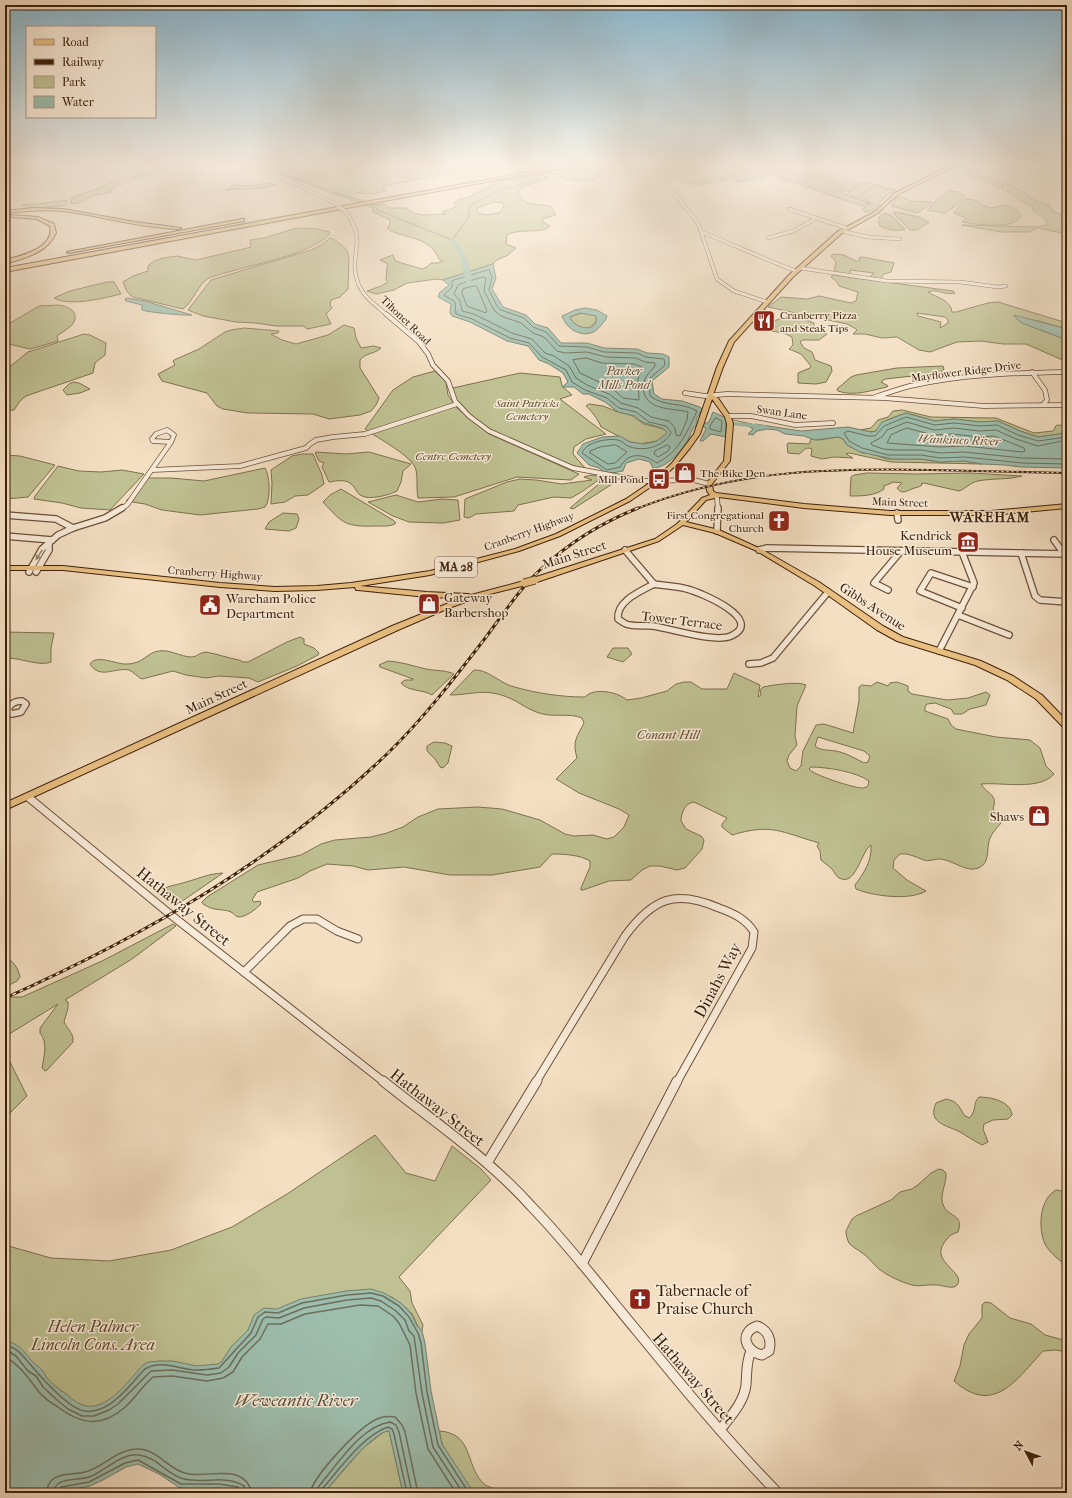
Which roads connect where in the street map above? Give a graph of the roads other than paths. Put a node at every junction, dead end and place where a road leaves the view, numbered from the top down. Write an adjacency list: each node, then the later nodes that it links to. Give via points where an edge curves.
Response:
1 (702, 232): 18 (street, via 712,267 720,282 736,292)
2 (53, 233): 13 (highway, via 51,239 39,249)
3 (172, 233): 13 (highway)
4 (208, 233): 12 (highway)
5 (357, 233): 24 (street, Tihonet Road, bridge, via 355,259 359,288 424,348 433,365 448,380)
6 (704, 233): 15 (street, via 755,256)
7 (786, 233): 10 (street)
8 (839, 233): 15 (main road, Cranberry Highway / MA 28)
9 (850, 233): 11 (street)
10 (768, 238)
11 (900, 239)
12 (83, 256): 14 (highway); 16 (highway)
13 (5, 263)
14 (5, 270)
15 (798, 270): 17 (street, via 890,282); 18 (main road, Cranberry Highway / MA 28)
16 (5, 274)
17 (1006, 286)
18 (767, 302): 22 (main road, Cranberry Highway / MA 28, via 732,341)
19 (1032, 372): 20 (street, Mayflower Ridge Drive); 23 (street, Mayflower Ridge Drive, via 918,384); 25 (street, via 1046,392 1047,400)
20 (1067, 372)
21 (685, 393): 22 (street, Mayflower Ridge Drive)
22 (710, 396): 23 (street, Mayflower Ridge Drive, via 727,394); 27 (main road, via 716,399); 31 (main road, Cranberry Highway / MA 28, via 701,424 688,447)
23 (868, 398): 25 (street, Mayflower Ridge Drive, via 984,406)
24 (457, 404): 30 (street, via 380,430 313,441 306,448 240,466); 31 (street, Tihonet Road, via 489,431 566,466 637,480)
25 (1043, 405): 26 (street, Mayflower Ridge Drive)
26 (1067, 405)
27 (727, 416): 28 (street, Swan Lane, via 750,416 796,424); 32 (main road, via 730,424 727,461)
28 (833, 423)
29 (171, 442): 29 (street, via 174,435 167,430 152,439); 30 (street)
30 (152, 470): 37 (street, via 127,505 105,518)
31 (656, 480): 32 (street, Tihonet Road, via 694,480); 51 (main road, Cranberry Highway / MA 28, via 614,508 552,537 474,562)
32 (709, 484): 33 (main road, via 716,493)
33 (715, 496): 34 (main road, Main Street, via 897,517 991,513); 36 (main road, Main Street, via 698,506); 38 (street, via 718,500)
34 (1067, 506)
35 (5, 515): 37 (street, via 56,519)
36 (682, 523): 38 (main road, Gibbs Avenue); 42 (main road, Main Street, via 657,540)
37 (73, 528): 41 (street)
38 (717, 531): 43 (main road, Gibbs Avenue)
39 (5, 536): 41 (street)
40 (1054, 540): 47 (street)
41 (51, 542): 49 (street, via 49,550)
42 (625, 550): 52 (street); 59 (main road, Main Street, bridge, via 535,580)
43 (759, 550): 44 (street, via 767,548); 57 (main road, Gibbs Avenue)
44 (901, 551): 45 (street); 56 (street, via 874,583)
45 (962, 552): 46 (street); 54 (street, via 974,583)
46 (1021, 553): 47 (street); 61 (street, via 1035,596 1040,600)
47 (1066, 554)
48 (5, 568): 49 (main road, Cranberry Highway / MA 28)
49 (34, 570): 50 (main road, Cranberry Highway / MA 28); 53 (main road, Cranberry Highway / MA 28, via 90,572 220,586)
50 (5, 572)
51 (381, 581): 53 (main road, Cranberry Highway / MA 28); 55 (main road); 58 (main road, via 394,589)
52 (654, 584): 52 (street, Tower Terrace, via 627,600 617,613 618,620 626,624 653,626 715,638 731,636 739,630 740,618 725,606 688,589)
53 (330, 587): 55 (main road)
54 (973, 587): 63 (street); 63 (street, via 931,573 920,591)
55 (384, 590): 58 (main road)
56 (888, 590)
57 (828, 592): 67 (main road, Gibbs Avenue, via 890,635); 68 (street, via 773,658 762,663)
58 (408, 593): 60 (main road)
59 (480, 594): 60 (main road); 62 (main road, Main Street)
60 (449, 597): 62 (main road, via 452,602); 64 (main road)
61 (1067, 602)
62 (447, 606): 64 (main road, Main Street)
63 (962, 608): 65 (street)
64 (439, 609): 70 (main road, Main Street, via 295,672)
65 (958, 615): 66 (street); 67 (street)
66 (1009, 635)
67 (939, 651): 69 (main road, Gibbs Avenue, via 982,664 1010,678 1039,697)
68 (749, 664)
69 (1067, 726)
70 (28, 797): 71 (main road, Main Street); 73 (street, Hathaway Street)
71 (5, 807)
72 (358, 939): 73 (street, via 337,931 317,919 303,919 290,926)
73 (244, 972): 74 (street, Hathaway Street)
74 (487, 1163): 75 (street, Hathaway Street, via 531,1205); 75 (street, Dinahs Way, via 633,923 645,911 666,899 687,897 711,903 734,914 751,928 754,938 752,948 683,1070)
75 (582, 1264): 77 (street, Hathaway Street)
76 (751, 1351): 77 (street, via 747,1359 746,1385 742,1399)
77 (720, 1430): 78 (street, Hathaway Street)
78 (778, 1493)

